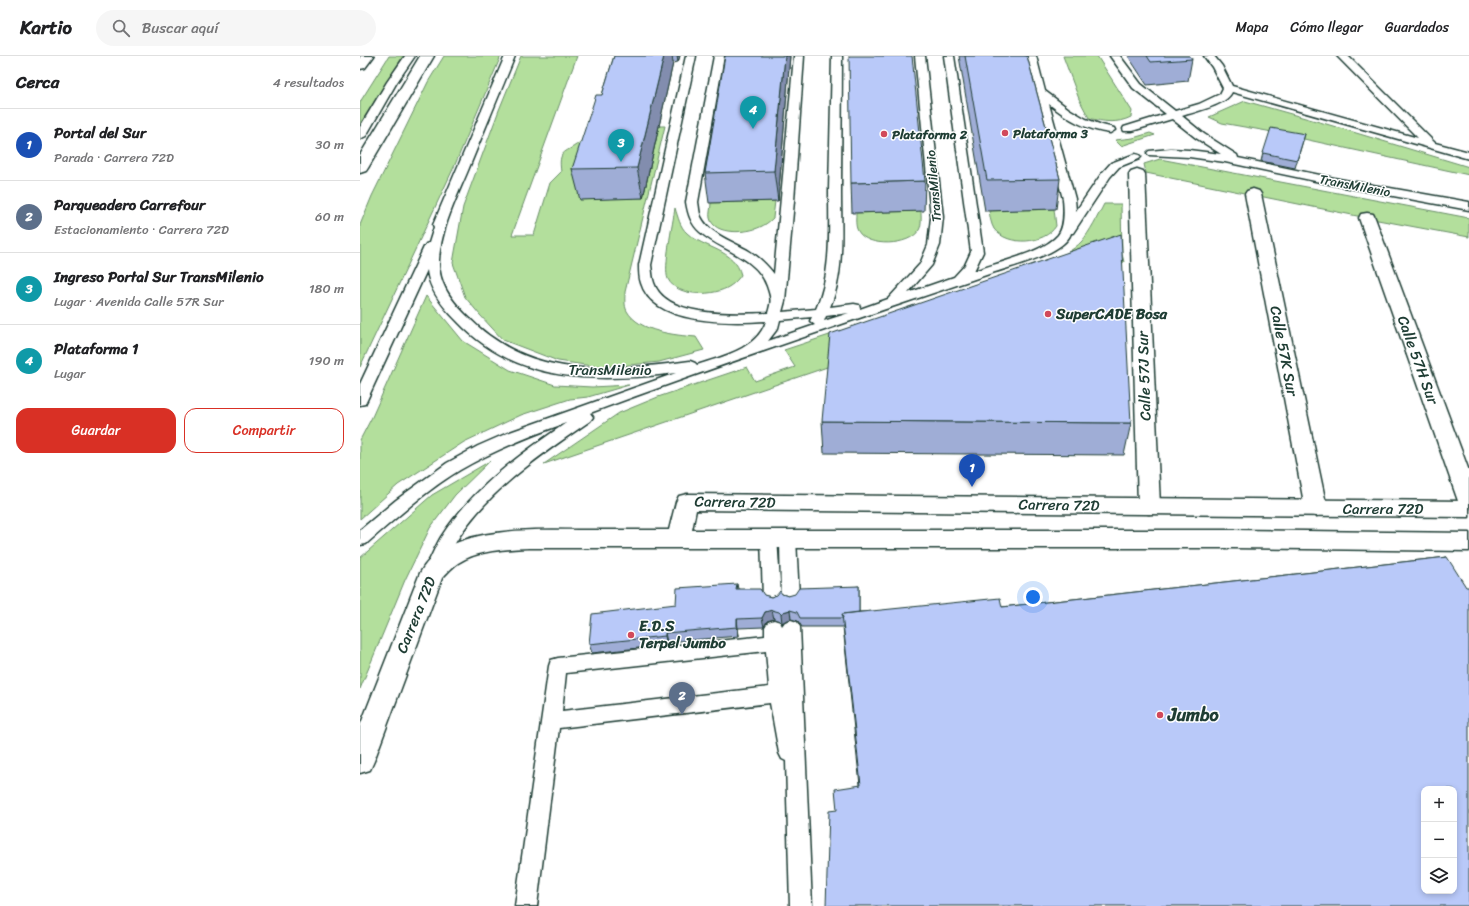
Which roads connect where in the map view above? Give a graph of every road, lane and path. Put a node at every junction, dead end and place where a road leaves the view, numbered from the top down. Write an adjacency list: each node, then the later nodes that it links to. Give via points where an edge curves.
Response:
1 (367, 56): 15 (main road)
2 (410, 56): 21 (lane)
3 (427, 56): 27 (main road)
4 (510, 56): 30 (lane, TransMilenio)
5 (691, 56): 37 (lane, TransMilenio, via 647,255 647,282 652,293 660,301 683,312 721,318)
6 (719, 56): 34 (lane, TransMilenio, via 692,209 706,232 759,262 772,280)
7 (799, 56): 34 (lane, TransMilenio)
8 (838, 56): 36 (lane, via 834,242 828,296)
9 (920, 56): 35 (lane, TransMilenio, via 937,217 935,238 926,265)
10 (949, 56): 33 (lane, via 977,252 971,266)
11 (1031, 56): 17 (lane)
12 (1115, 56): 18 (lane, TransMilenio, via 1137,86)
13 (1208, 56): 16 (lane, via 1217,66)
14 (1342, 56): 22 (lane)
15 (360, 65)
16 (1228, 88): 18 (lane, via 1225,96 1215,102); 22 (lane)
17 (1042, 93): 20 (lane, via 1071,116 1088,125); 32 (lane, via 1069,199 1070,216)
18 (1174, 116): 19 (lane); 25 (lane, TransMilenio)
19 (1128, 129)
20 (1110, 130)
21 (360, 136)
22 (1434, 147): 24 (lane)
23 (1153, 153): 25 (lane, TransMilenio, via 1192,153)
24 (1469, 156)
25 (1240, 162): 29 (lane, TransMilenio)
26 (1136, 165): 32 (lane, TransMilenio, via 1115,165); 43 (main road, Calle 57J Sur)
27 (360, 168)
28 (1253, 194): 44 (main road, Calle 57K Sur)
29 (1469, 206)
30 (443, 216): 39 (lane, TransMilenio, via 433,258 435,280 439,290 454,311 480,336 516,358 551,369 615,374 659,370); 40 (lane, TransMilenio)
31 (1367, 218): 42 (main road, Calle 57H Sur)
32 (1064, 236): 33 (lane, TransMilenio, via 1043,252)
33 (959, 280): 35 (lane, TransMilenio)
34 (778, 301): 37 (lane, TransMilenio)
35 (893, 302): 36 (lane, TransMilenio); 38 (lane, TransMilenio)
36 (821, 313): 37 (lane, TransMilenio); 38 (lane)
37 (775, 316): 39 (lane, TransMilenio, via 766,335)
38 (809, 332): 39 (lane, TransMilenio)
39 (741, 356): 41 (lane, TransMilenio)
40 (360, 400)
41 (606, 402): 46 (lane, TransMilenio, via 516,436 465,460 402,504); 50 (lane, TransMilenio, via 548,441 481,497 446,544)
42 (1469, 501)
43 (1149, 506): 44 (main road, Carrera 72D); 47 (main road, Carrera 72D, via 687,502)
44 (1316, 508): 45 (main road, Carrera 72D)
45 (1469, 509)
46 (360, 539)
47 (679, 539): 48 (main road, Carrera 72D); 50 (main road, Carrera 72D, via 506,541 470,548 453,555)
48 (778, 539): 49 (main road, Carrera 72D); 51 (lane); 52 (lane)
49 (1469, 542)
50 (432, 573): 55 (main road, Carrera 72D)
51 (790, 597)
52 (772, 598)
53 (786, 693): 54 (lane); 54 (lane, via 783,635 558,666); 57 (lane, via 797,782)
54 (551, 721): 56 (lane)
55 (360, 761)
56 (526, 906)
57 (801, 906)

